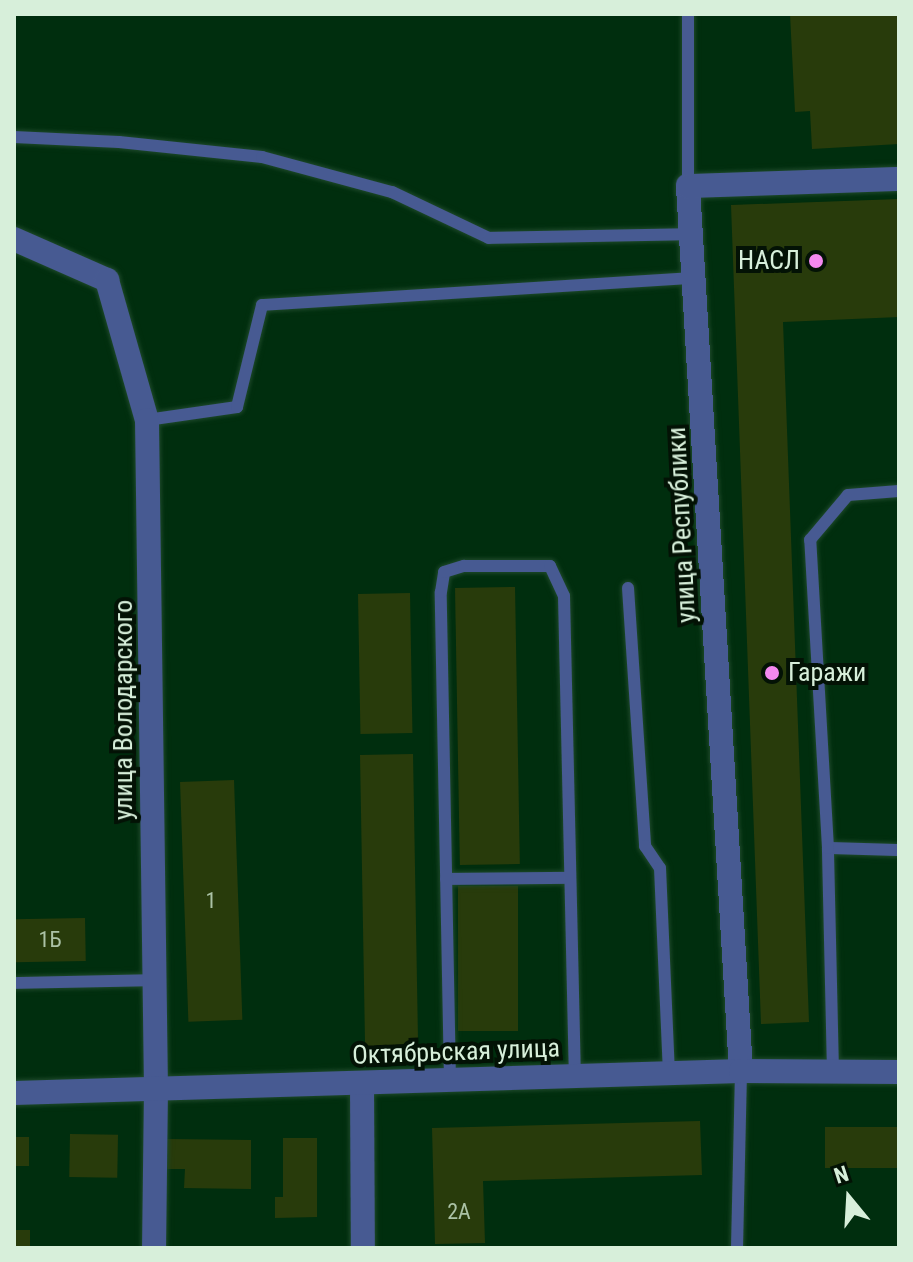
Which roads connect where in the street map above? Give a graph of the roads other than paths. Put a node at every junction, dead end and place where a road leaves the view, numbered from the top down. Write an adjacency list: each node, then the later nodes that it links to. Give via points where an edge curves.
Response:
1 (688, 14): 4 (lane)
2 (14, 137): 5 (lane, via 262,157 392,192 489,238)
3 (899, 179): 4 (street)
4 (688, 186): 5 (street, улица Республики)
5 (693, 234): 7 (street, улица Республики)
6 (14, 239): 8 (street, улица Володарского, via 107,280)
7 (695, 278): 8 (lane, via 262,305 237,407); 17 (street, улица Республики)
8 (147, 420): 15 (street, улица Володарского)
9 (899, 491): 11 (lane, via 848,495 810,540)
10 (628, 588): 20 (lane, via 645,846 660,868)
11 (828, 848): 12 (lane); 18 (lane)
12 (899, 850)
13 (570, 878): 14 (lane); 14 (lane, via 564,596 550,566 464,566 444,572 441,592); 21 (lane)
14 (446, 879): 22 (lane)
15 (154, 980): 16 (lane); 24 (street, улица Володарского)
16 (14, 983)
17 (741, 1071): 18 (street, Октябрьская улица); 20 (street, Октябрьская улица); 28 (lane)
18 (833, 1072): 19 (street, Октябрьская улица)
19 (899, 1072)
20 (669, 1074): 21 (street, Октябрьская улица)
21 (575, 1076): 22 (street, Октябрьская улица)
22 (450, 1080): 23 (street, Октябрьская улица)
23 (362, 1083): 24 (street, Октябрьская улица); 27 (street)
24 (156, 1088): 25 (street, Октябрьская улица); 26 (street, улица Володарского)
25 (14, 1093)
26 (154, 1248)
27 (363, 1248)
28 (737, 1248)

